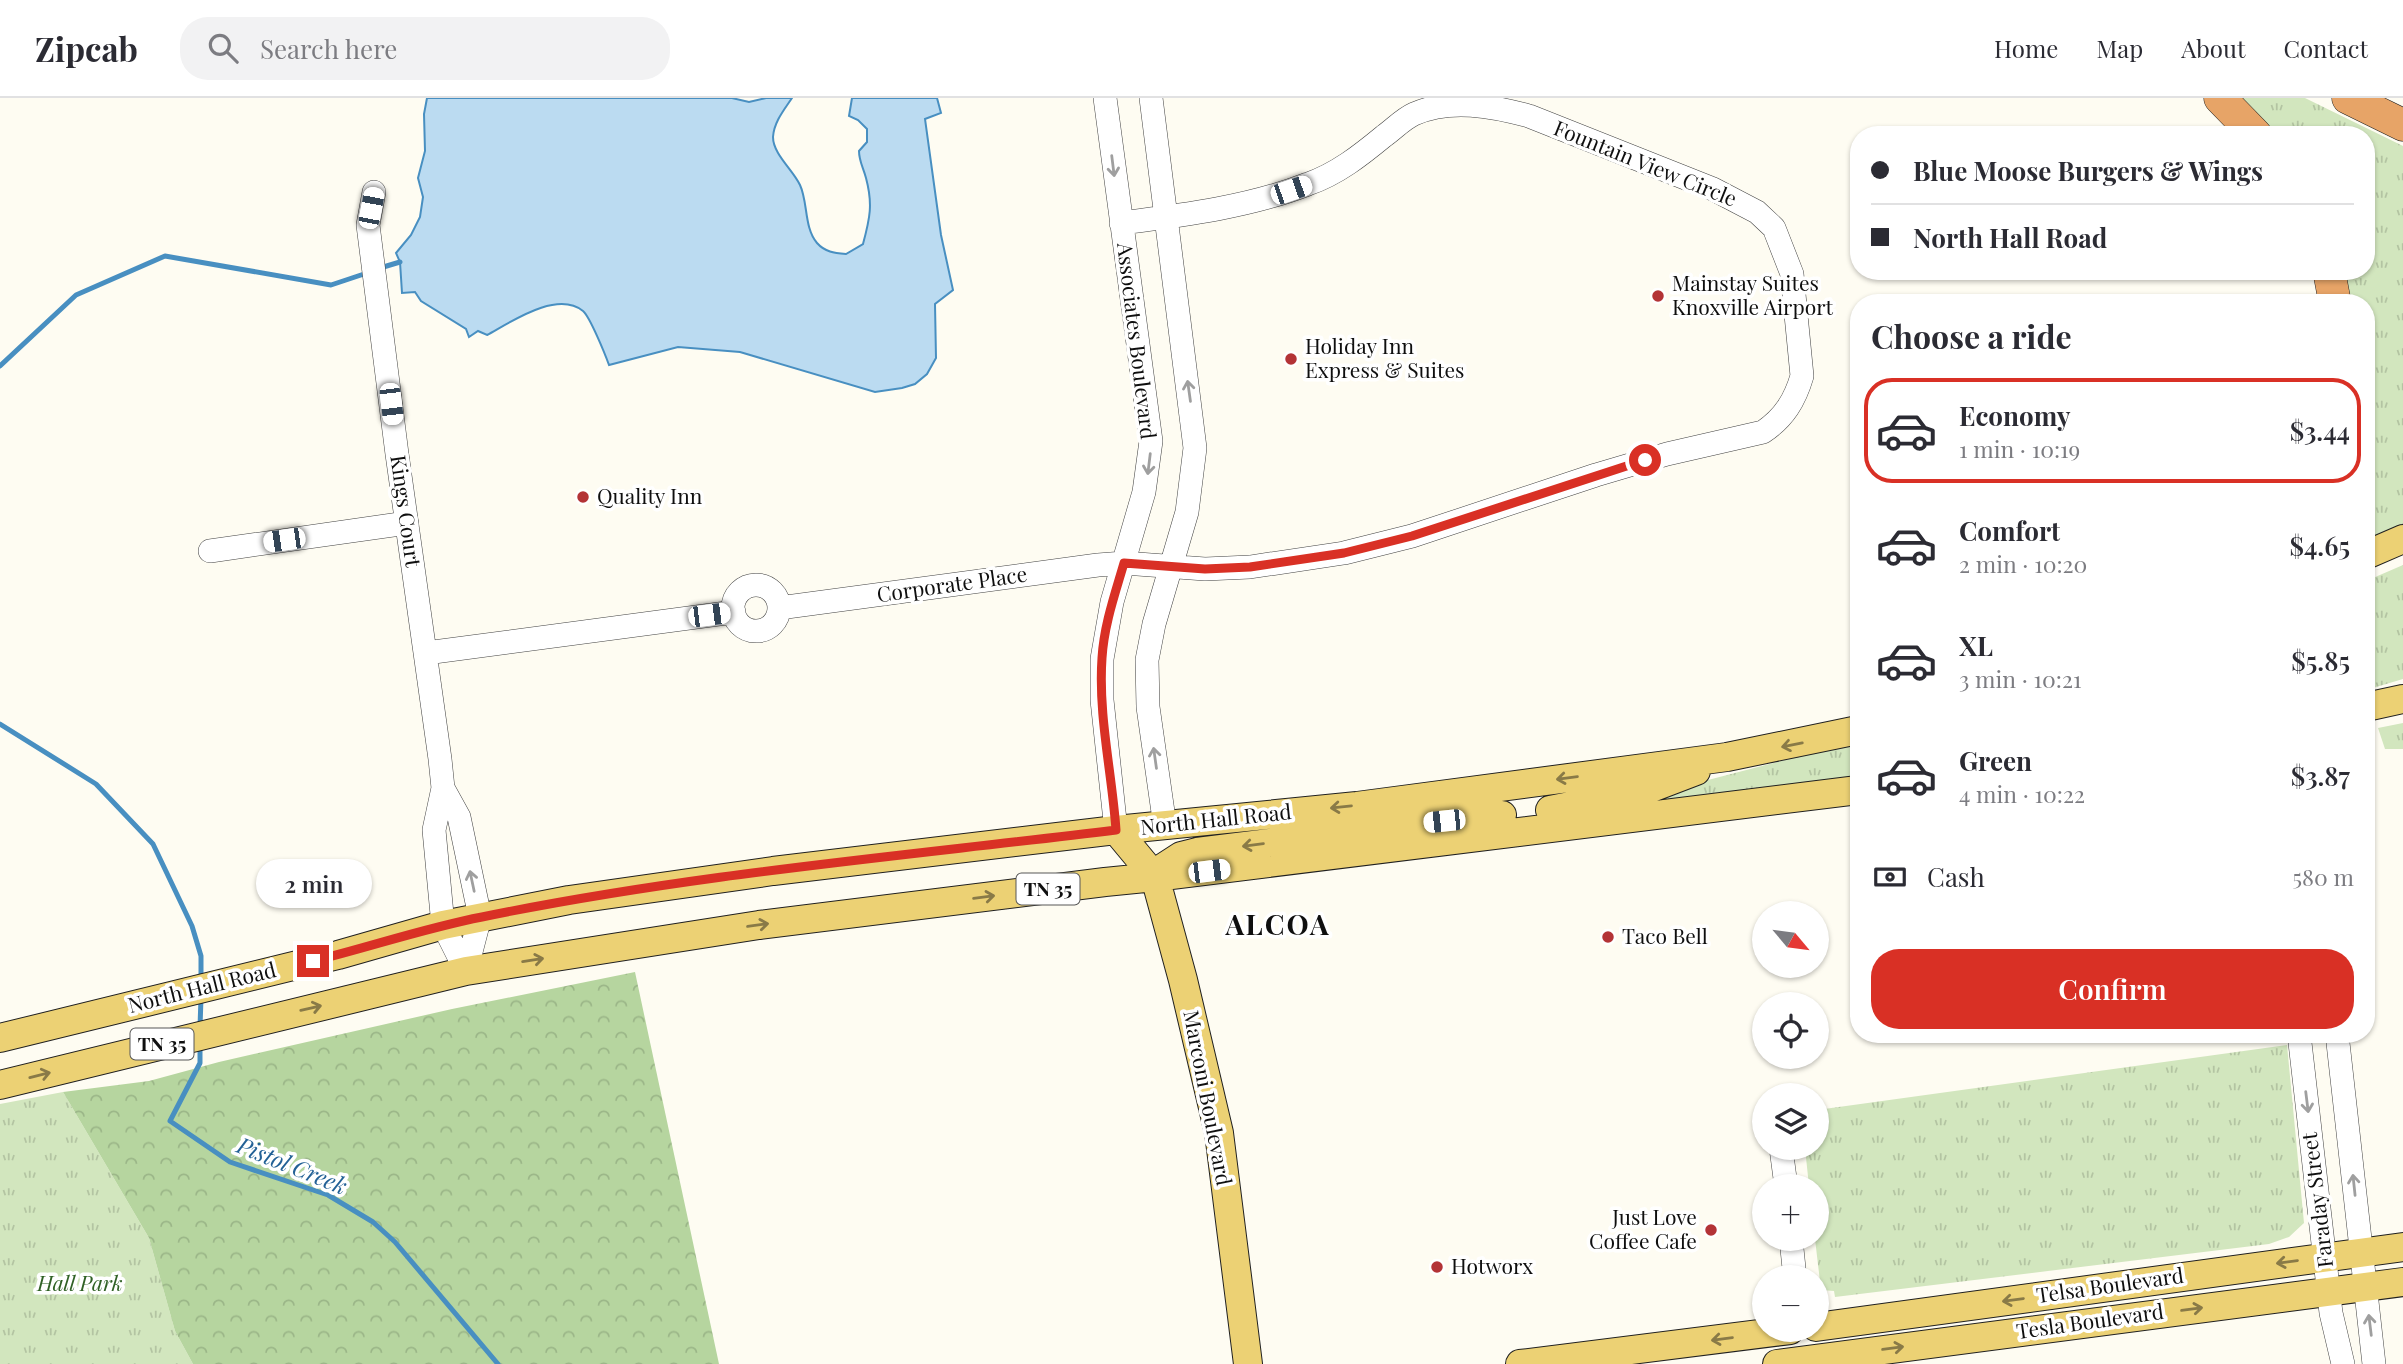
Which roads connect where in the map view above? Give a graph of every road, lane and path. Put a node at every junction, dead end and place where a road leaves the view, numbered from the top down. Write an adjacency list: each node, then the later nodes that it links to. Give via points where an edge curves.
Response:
1 (1105, 98): 9 (street, Associates Boulevard, one-way to 9)
2 (1151, 98): 8 (street)
3 (2220, 98): 6 (highway)
4 (2348, 98): 5 (highway)
5 (2403, 125)
6 (2247, 126)
7 (374, 192): 10 (street, Kings Court, via 368,225)
8 (1166, 217): 9 (street, Fountain View Circle); 15 (street, one-way to 8, via 1186,512 1195,448); 15 (street, Fountain View Circle, via 1272,197 1311,183 1345,166 1412,115 1429,108 1469,104 1503,109 1713,189 1757,212 1774,228 1792,274 1802,376 1788,409 1763,432 1601,473 1412,536 1344,553 1250,567)
9 (1121, 223): 14 (street, Associates Boulevard, one-way to 14, via 1151,441 1144,492)
10 (407, 523): 12 (street); 18 (street, Kings Court)
11 (2403, 539): 13 (main road)
12 (210, 551)
13 (2375, 551)
14 (1124, 563): 15 (street, Fountain View Circle); 16 (street, Corporate Place); 26 (street, Associates Boulevard, via 1102,659)
15 (1170, 567): 25 (street, one-way to 15, via 1148,707 1147,660)
16 (779, 608): 17 (street, via 774,622 761,631 747,629); 17 (street, via 774,593 752,585 740,592)
17 (734, 612): 18 (street)
18 (426, 653): 23 (street, Kings Court)
19 (2403, 699): 20 (main road)
20 (2375, 705)
21 (1850, 732): 22 (main road, North Hall Road / TN 35, one-way to 22)
22 (1727, 757): 25 (main road, North Hall Road / TN 35, one-way to 25, via 1357,806); 27 (main road, one-way to 27, via 1674,782 1581,805 1197,852 1172,860)
23 (443, 788): 28 (street, Kings Court, one-way to 23, via 459,817); 29 (street, Kings Court, via 434,830)
24 (1850, 791): 27 (main road, TN 35)
25 (1165, 826): 26 (main road, North Hall Road / TN 35); 27 (main road, Marconi Boulevard)
26 (1116, 830): 27 (main road, Marconi Boulevard); 28 (main road, North Hall Road / TN 35, via 773,871)
27 (1155, 877): 30 (main road, TN 35, one-way to 27, via 759,925); 45 (main road, Marconi Boulevard, via 1219,1133)
28 (480, 917): 29 (main road, North Hall Road / TN 35); 30 (street, Kings Court)
29 (443, 925): 30 (street, Kings Court); 31 (main road, North Hall Road / TN 35)
30 (466, 971): 34 (main road, TN 35, one-way to 30)
31 (0, 1038)
32 (2300, 1043): 37 (street, Faraday Street, one-way to 37)
33 (2338, 1043): 36 (street, Faraday Street, one-way to 33)
34 (0, 1084)
35 (2403, 1247): 36 (main road, Telsa Boulevard)
36 (2361, 1252): 37 (main road, Telsa Boulevard); 39 (street, Faraday Street)
37 (2324, 1257): 40 (street, Faraday Street); 41 (main road, Telsa Boulevard, one-way to 41)
38 (2403, 1282): 39 (main road, Tesla Boulevard)
39 (2365, 1286): 40 (main road, Tesla Boulevard); 48 (street, Faraday Street, one-way to 39)
40 (2329, 1291): 44 (main road, Tesla Boulevard, one-way to 40); 47 (street, Faraday Street)
41 (1829, 1324)
42 (1752, 1335): 46 (main road, one-way to 46)
43 (1799, 1342): 44 (street)
44 (1795, 1363)
45 (1248, 1364)
46 (1520, 1364)
47 (2343, 1364)
48 (2374, 1364)

